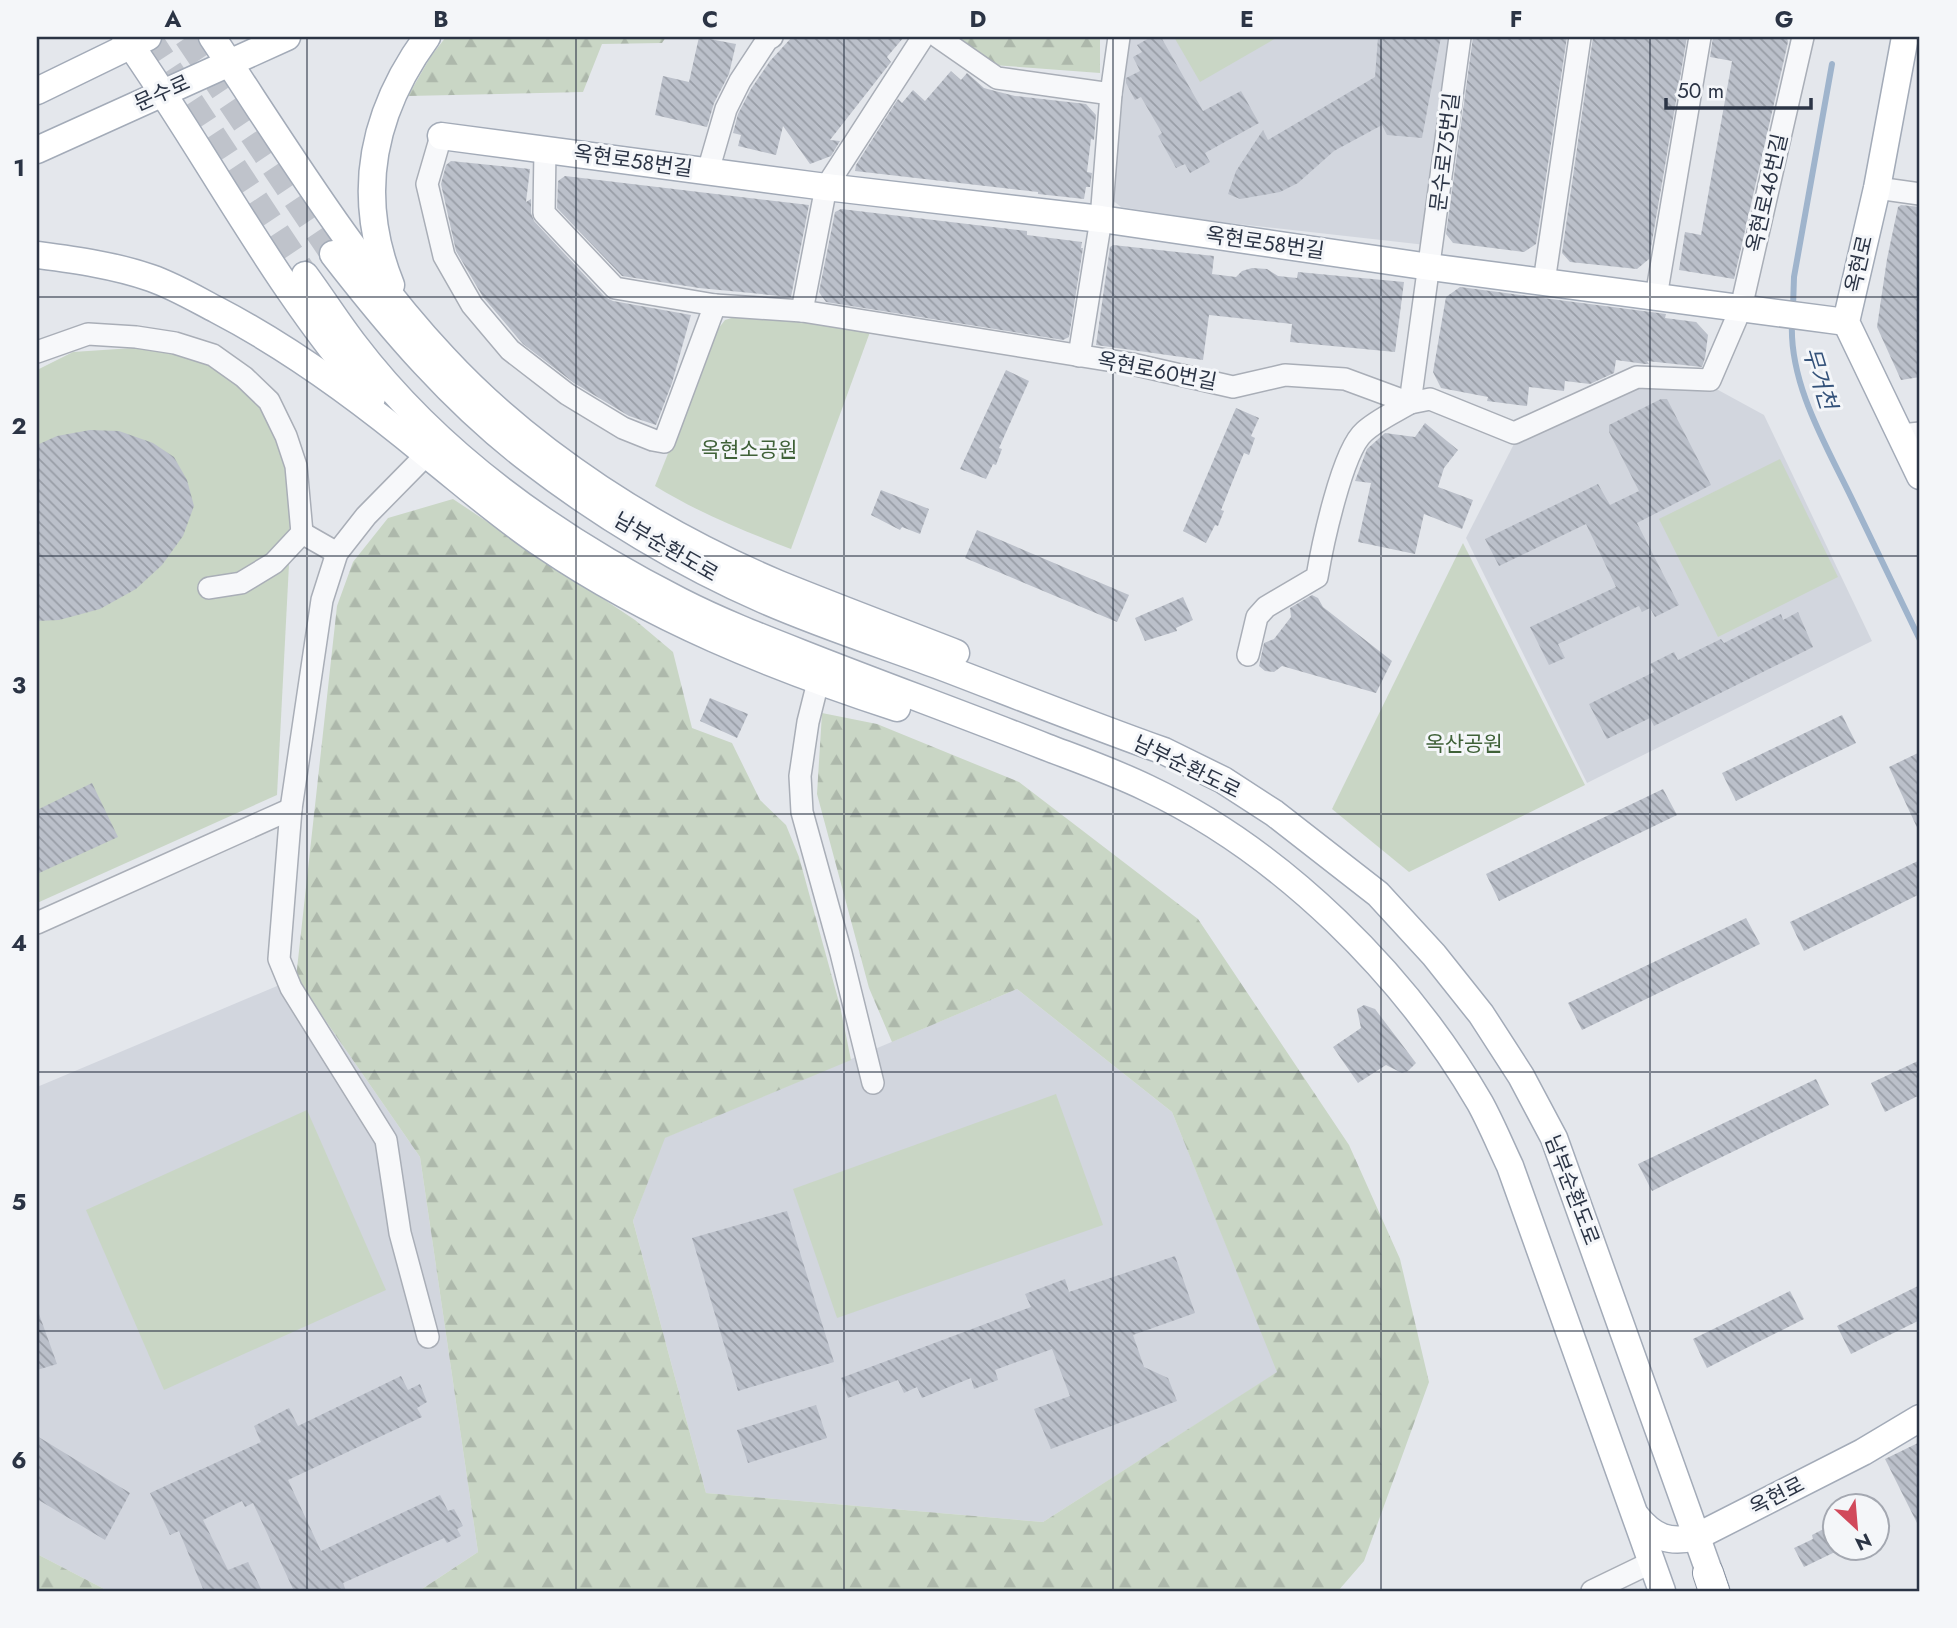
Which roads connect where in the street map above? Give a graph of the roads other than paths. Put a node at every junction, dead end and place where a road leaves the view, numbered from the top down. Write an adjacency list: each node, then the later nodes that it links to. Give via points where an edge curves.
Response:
1 (212, 37): 14 (main road)
2 (287, 37): 14 (main road, 문수로)
3 (427, 37): 35 (main road, via 384,114 372,171 373,227)
4 (772, 37): 21 (street, via 726,108)
5 (923, 37): 22 (street)
6 (938, 37): 17 (street, via 997,78)
7 (1119, 37): 17 (street)
8 (1460, 37): 28 (street, 문수로75번길)
9 (1580, 37): 30 (street)
10 (1700, 37): 31 (street)
11 (1803, 37): 33 (street, 옥현로46번길)
12 (1905, 37): 23 (main road, 옥현로)
13 (135, 39): 15 (main road); 16 (main road)
14 (229, 63): 16 (main road, 문수로); 35 (main road, via 366,266)
15 (37, 91)
16 (163, 93): 19 (main road, 문수로); 41 (main road, via 300,309 381,408)
17 (1111, 94): 25 (street)
18 (441, 136): 20 (main road, 옥현로58번길); 32 (street, via 427,184 444,256 472,305 510,350 567,394 623,428 664,442)
19 (37, 150)
20 (545, 150): 21 (main road, 옥현로58번길); 32 (street, 옥현로60번길, via 544,213 615,288)
21 (708, 171): 22 (main road, 옥현로58번길)
22 (826, 187): 25 (main road, 옥현로58번길); 34 (street)
23 (1877, 188): 24 (street); 36 (main road, 옥현로)
24 (1920, 194)
25 (1101, 219): 28 (main road, 옥현로58번길); 38 (street)
26 (333, 254): 48 (main road, 남부순환도로, via 387,324 472,412 528,460 634,531 764,600 1164,751)
27 (37, 255): 41 (main road, via 107,266 191,296 306,364)
28 (1430, 268): 30 (main road, 옥현로58번길); 39 (street)
29 (305, 275): 50 (main road, 남부순환도로, via 355,345 443,442 502,491 611,564 751,634 1067,755)
30 (1544, 282): 31 (main road, 옥현로58번길)
31 (1656, 297): 33 (main road, 옥현로58번길)
32 (715, 305): 34 (street, 옥현로60번길)
33 (1741, 308): 36 (main road, 옥현로58번길); 39 (street, 옥현로60번길, via 1710,380 1637,377 1514,433 1430,399)
34 (802, 311): 38 (street, 옥현로60번길)
35 (404, 312): 48 (main road, via 487,401 541,447 709,551 1118,721)
36 (1846, 322): 40 (main road, 옥현로)
37 (37, 352): 43 (street, via 88,334 175,343 213,355 269,401 296,466)
38 (1079, 356): 39 (street, 옥현로60번길, via 1233,387 1286,375 1345,379)
39 (1410, 403): 46 (street, via 1362,433 1349,454 1317,577 1257,617)
40 (1911, 434): 42 (main road, 옥현로)
41 (427, 454): 44 (street, via 366,516); 47 (main road, via 486,505 601,583 668,619)
42 (1920, 477)
43 (302, 533): 44 (street); 45 (street, via 274,563 241,583)
44 (337, 554): 49 (street, via 322,600)
45 (209, 588)
46 (1248, 655)
47 (818, 682): 50 (main road, via 1082,768); 52 (street, via 800,776 802,812)
48 (1223, 780): 56 (main road, 남부순환도로, via 1274,813 1378,894 1481,1014 1521,1076 1554,1138 1580,1206)
49 (291, 809): 51 (street); 53 (street, via 279,959 290,988 387,1140 400,1233)
50 (1199, 815): 55 (main road, 남부순환도로, via 1247,848 1341,927 1402,992 1481,1105 1510,1166)
51 (37, 923)
52 (873, 1083)
53 (428, 1337)
54 (1920, 1418): 56 (main road, 옥현로)
55 (1636, 1515): 56 (main road, 옥현로, via 1658,1537 1672,1541); 57 (main road, 남부순환도로)
56 (1696, 1537): 58 (main road, 남부순환도로)
57 (1652, 1562): 59 (street); 60 (main road, 남부순환도로)
58 (1713, 1585)
59 (1592, 1591)
60 (1662, 1591)

